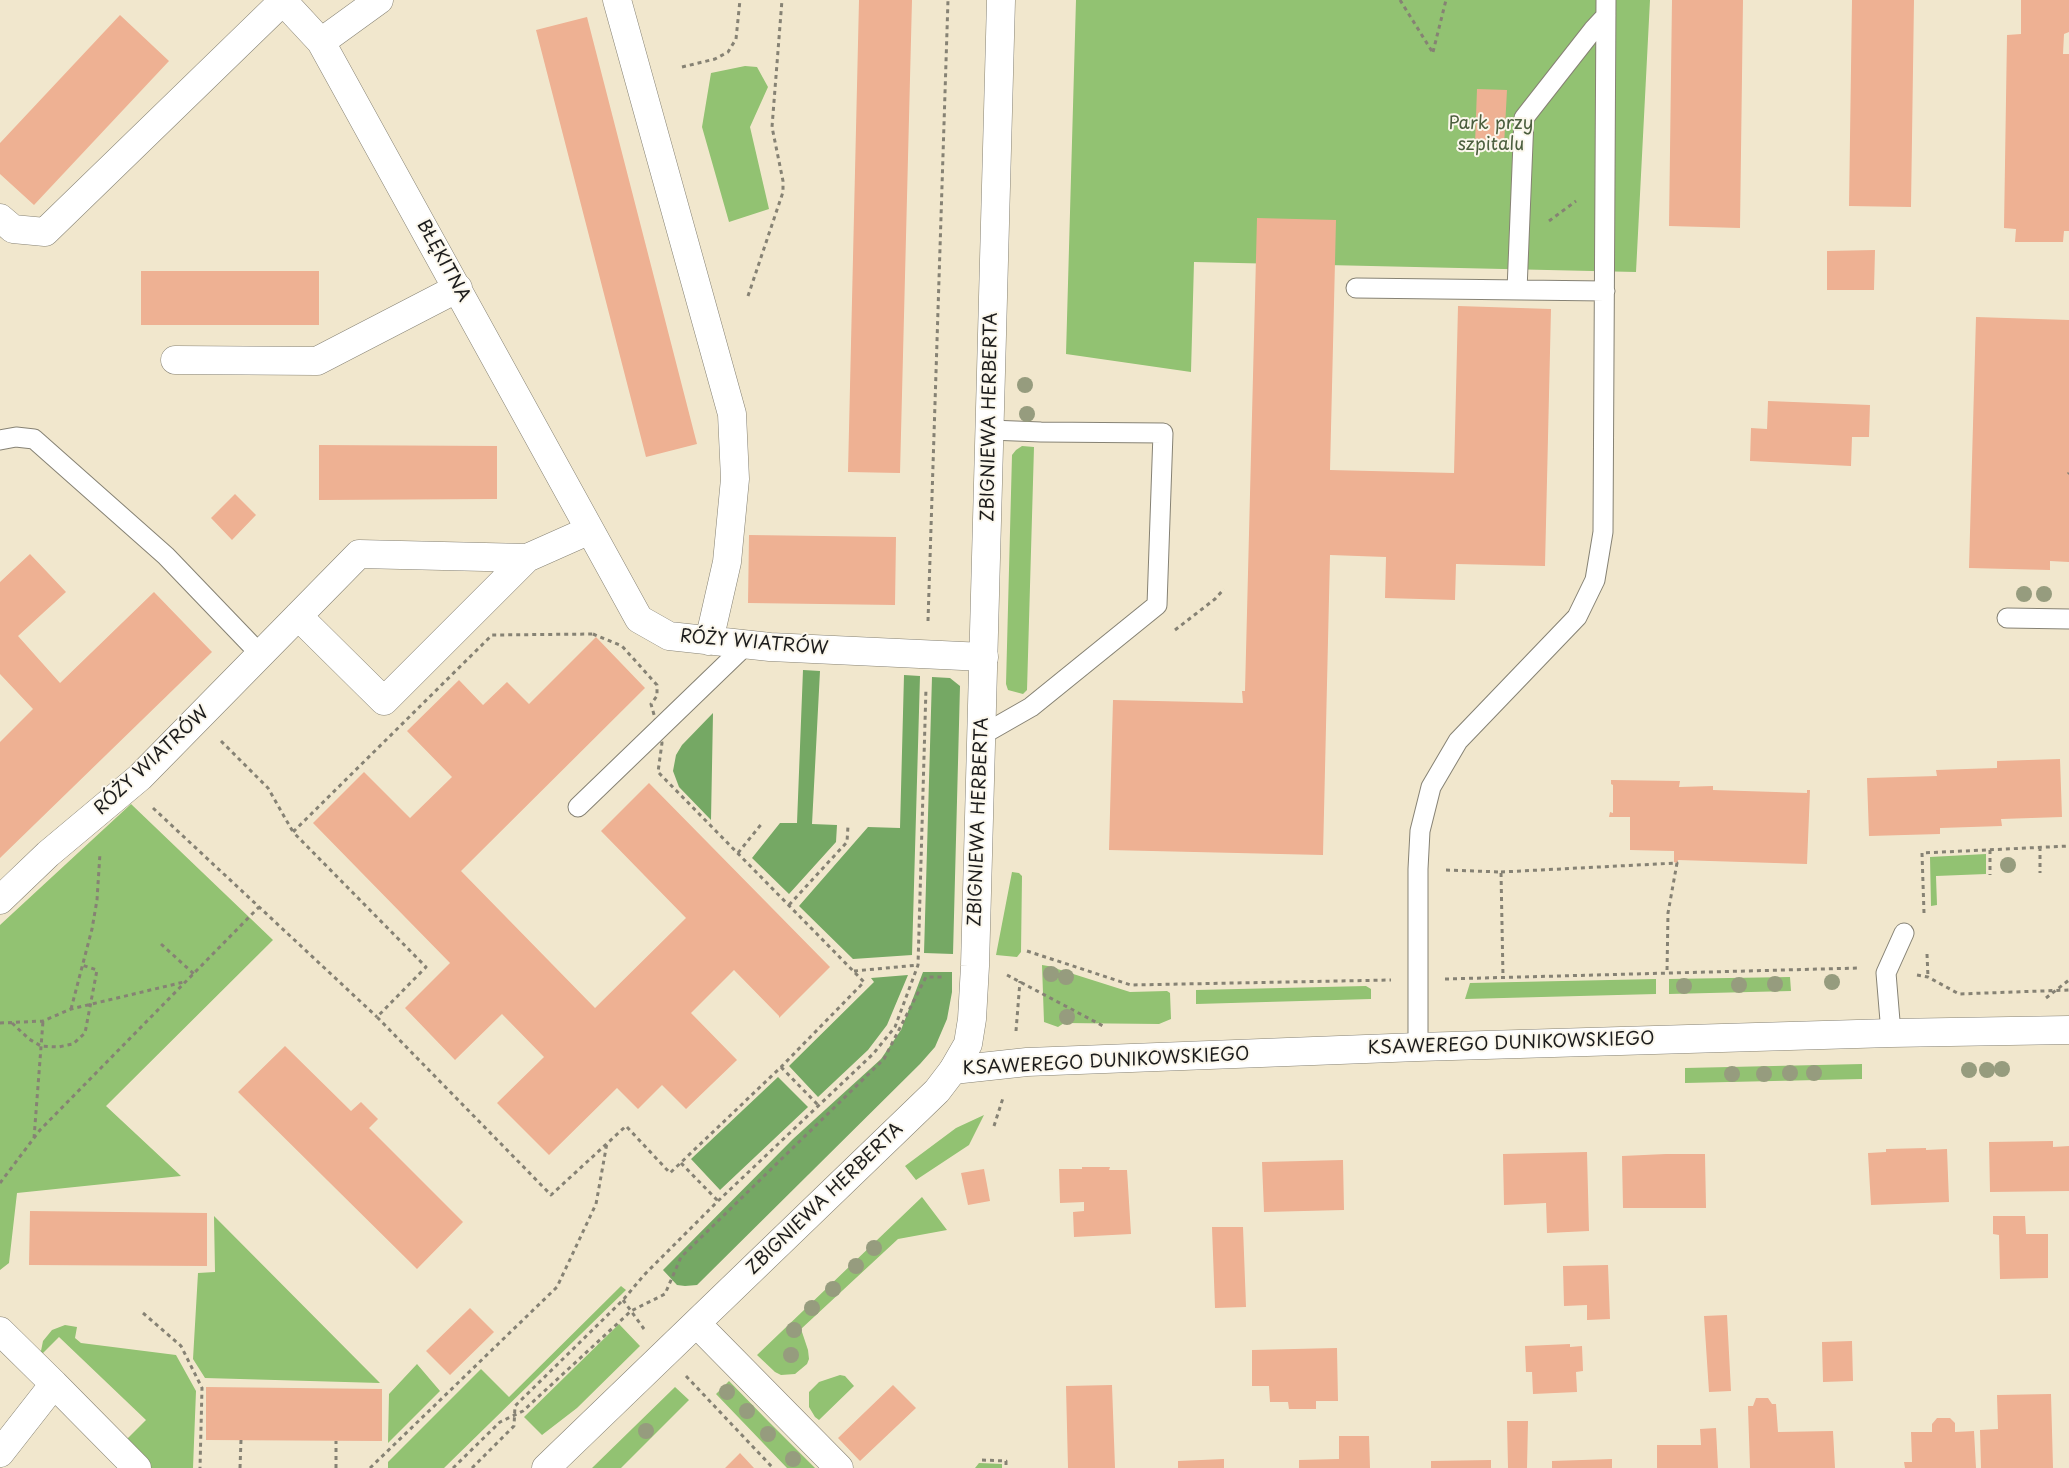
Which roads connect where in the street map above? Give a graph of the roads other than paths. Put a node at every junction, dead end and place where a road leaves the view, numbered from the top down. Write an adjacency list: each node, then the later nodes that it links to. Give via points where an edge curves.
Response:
1 (283, 0): 6 (street, BŁĘKITNA); 7 (street, via 45,232 12,229)
2 (380, 0): 6 (street)
3 (617, 0): 20 (street, via 732,414 734,479 727,562)
4 (1001, 0): 13 (street, ZBIGNIEWA HERBERTA)
5 (1606, 8): 10 (lane, via 1593,30 1524,118); 11 (lane)
6 (321, 42): 8 (street, BŁĘKITNA)
7 (0, 218)
8 (458, 288): 12 (street, via 317,361); 15 (street, BŁĘKITNA)
9 (1356, 288): 10 (lane)
10 (1517, 290): 11 (lane)
11 (1604, 291): 30 (lane, via 1603,532 1595,580 1577,617 1458,741 1431,787 1420,831 1418,869)
12 (175, 360)
13 (990, 430): 23 (street, ZBIGNIEWA HERBERTA); 24 (lane, via 1163,433 1157,605 1031,707)
14 (0, 440): 22 (lane, via 16,437 34,439 166,556)
15 (590, 530): 16 (street, RÓŻY WIATRÓW); 20 (street, RÓŻY WIATRÓW, via 639,619 669,636)
16 (527, 558): 17 (street, RÓŻY WIATRÓW, via 359,554); 17 (street, RÓŻY WIATRÓW, via 384,701)
17 (298, 616): 22 (street, RÓŻY WIATRÓW)
18 (2007, 618): 19 (lane)
19 (2069, 619)
20 (709, 641): 21 (street, RÓŻY WIATRÓW)
21 (746, 645): 23 (street, RÓŻY WIATRÓW); 25 (lane)
22 (261, 655): 26 (street, RÓŻY WIATRÓW, via 130,786 48,854)
23 (984, 657): 24 (street, ZBIGNIEWA HERBERTA)
24 (982, 735): 31 (street, ZBIGNIEWA HERBERTA, via 972,1019 968,1044)
25 (578, 808)
26 (0, 900)
27 (1904, 933): 29 (lane, via 1886,973)
28 (2069, 1030): 29 (street, KSAWEREGO DUNIKOWSKIEGO)
29 (1891, 1033): 30 (street, KSAWEREGO DUNIKOWSKIEGO)
30 (1418, 1047): 31 (street, KSAWEREGO DUNIKOWSKIEGO, via 1027,1062)
31 (953, 1070): 32 (street, ZBIGNIEWA HERBERTA, via 937,1091)
32 (698, 1324): 37 (street, ZBIGNIEWA HERBERTA); 38 (street)
33 (0, 1331): 34 (street)
34 (54, 1384): 35 (street); 36 (street)
35 (0, 1453)
36 (137, 1468)
37 (546, 1468)
38 (839, 1468)

